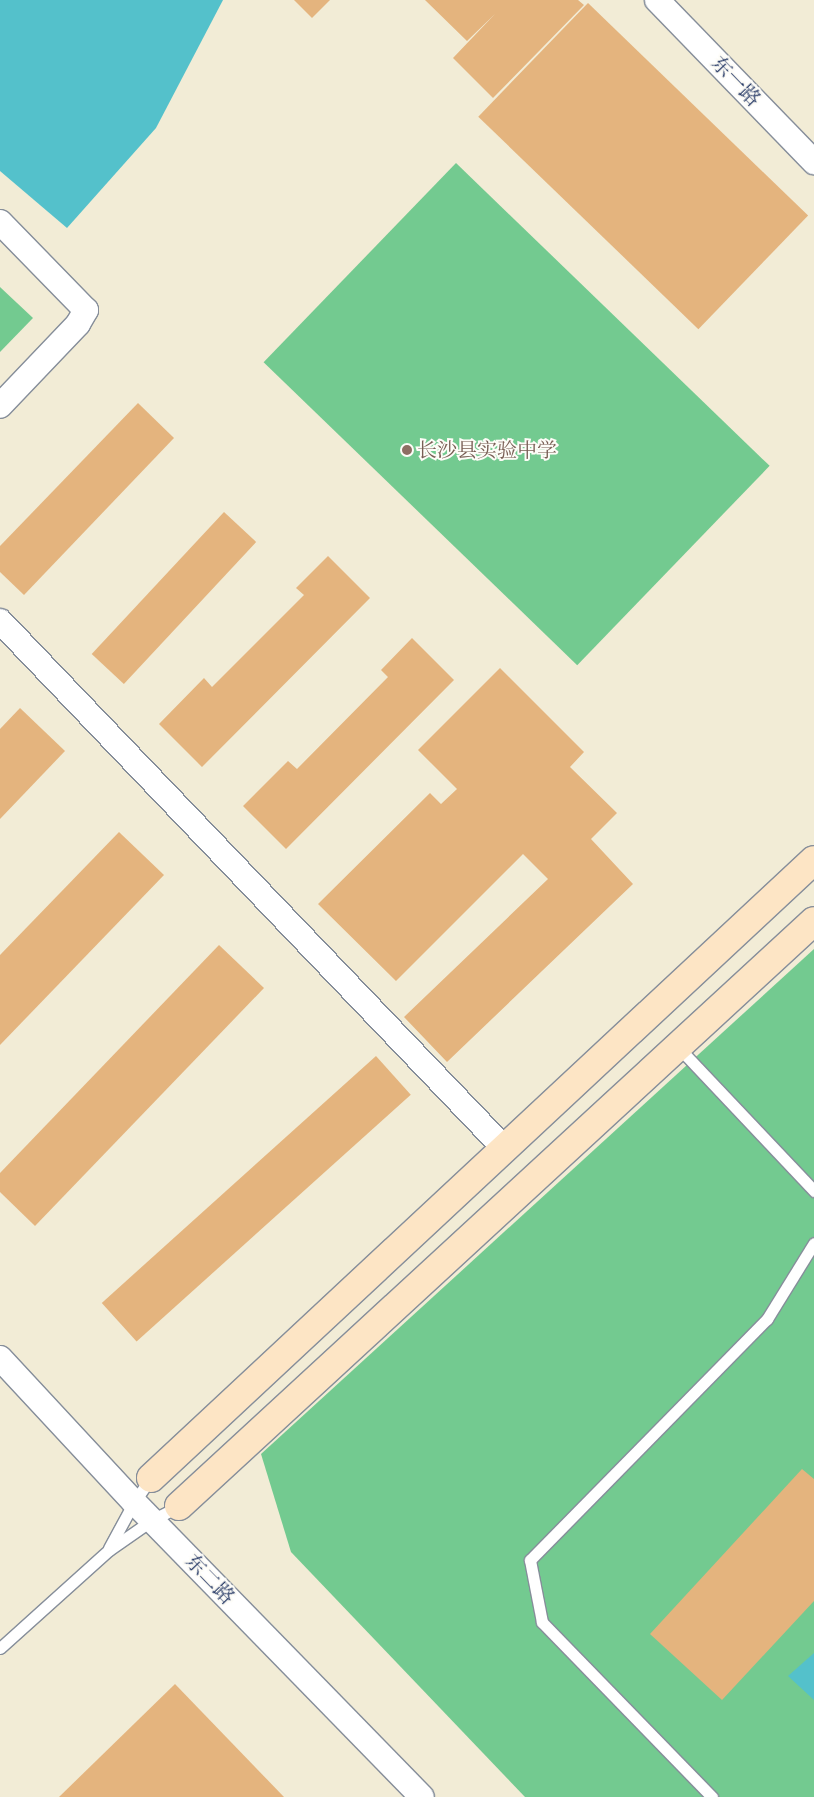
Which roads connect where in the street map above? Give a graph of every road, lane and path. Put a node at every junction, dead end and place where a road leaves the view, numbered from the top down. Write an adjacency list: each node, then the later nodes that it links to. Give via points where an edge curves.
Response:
1 (657, 0): 2 (street, 东一路)
2 (814, 162)
3 (0, 222): 4 (street, via 86,310 72,331)
4 (0, 406)
5 (0, 621): 9 (street)
6 (814, 860): 9 (street)
7 (814, 921): 8 (street)
8 (679, 1048): 10 (lane); 15 (street)
9 (505, 1149): 13 (street)
10 (814, 1191)
11 (814, 1243): 20 (lane, via 767,1319 530,1560 542,1622)
12 (0, 1358): 14 (street, 东二路)
13 (151, 1478): 14 (lane)
14 (134, 1502): 16 (street, 东二路); 17 (lane)
15 (179, 1506): 16 (lane)
16 (152, 1520): 17 (lane); 19 (street, 东二路)
17 (109, 1550): 18 (lane)
18 (0, 1648)
19 (422, 1797)
20 (712, 1797)

